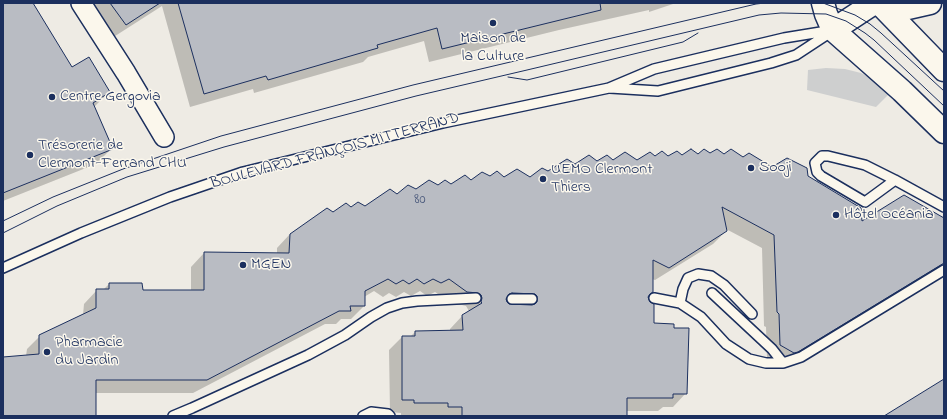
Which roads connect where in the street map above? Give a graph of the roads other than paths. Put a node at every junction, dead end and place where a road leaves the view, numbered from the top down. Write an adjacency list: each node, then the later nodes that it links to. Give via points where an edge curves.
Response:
1 (81, 3): 11 (street)
2 (823, 3): 7 (main road)
3 (874, 3): 7 (main road, BOULEVARD FRANÇOIS MITTERRAND)
4 (879, 3): 8 (main road)
5 (886, 3): 6 (main road, via 908,8)
6 (930, 3)
7 (833, 30): 9 (lane, BOULEVARD FRANÇOIS MITTERRAND, via 784,38 654,69); 9 (lane, BOULEVARD FRANÇOIS MITTERRAND, via 796,55 771,63 658,91); 10 (main road)
8 (944, 70)
9 (609, 88): 14 (lane, BOULEVARD FRANÇOIS MITTERRAND, via 443,123 243,172 142,208)
10 (944, 132)
11 (164, 138)
12 (895, 180): 12 (lane, via 865,202 821,176 815,163 822,156 828,156 865,165); 13 (lane)
13 (944, 207)
14 (3, 268)
15 (944, 270): 23 (lane, via 801,358)
16 (712, 293): 23 (lane, via 772,349)
17 (476, 298): 24 (lane, via 417,301 387,308 345,335)
18 (654, 298): 21 (lane)
19 (512, 299): 20 (lane)
20 (532, 299)
21 (680, 304): 22 (lane, via 688,278 698,274 711,276); 23 (lane, via 701,317 726,344 749,359)
22 (752, 314)
23 (783, 363)
24 (186, 414): 25 (lane)
25 (173, 416)
26 (363, 416): 27 (lane, via 371,412)
27 (390, 416)

